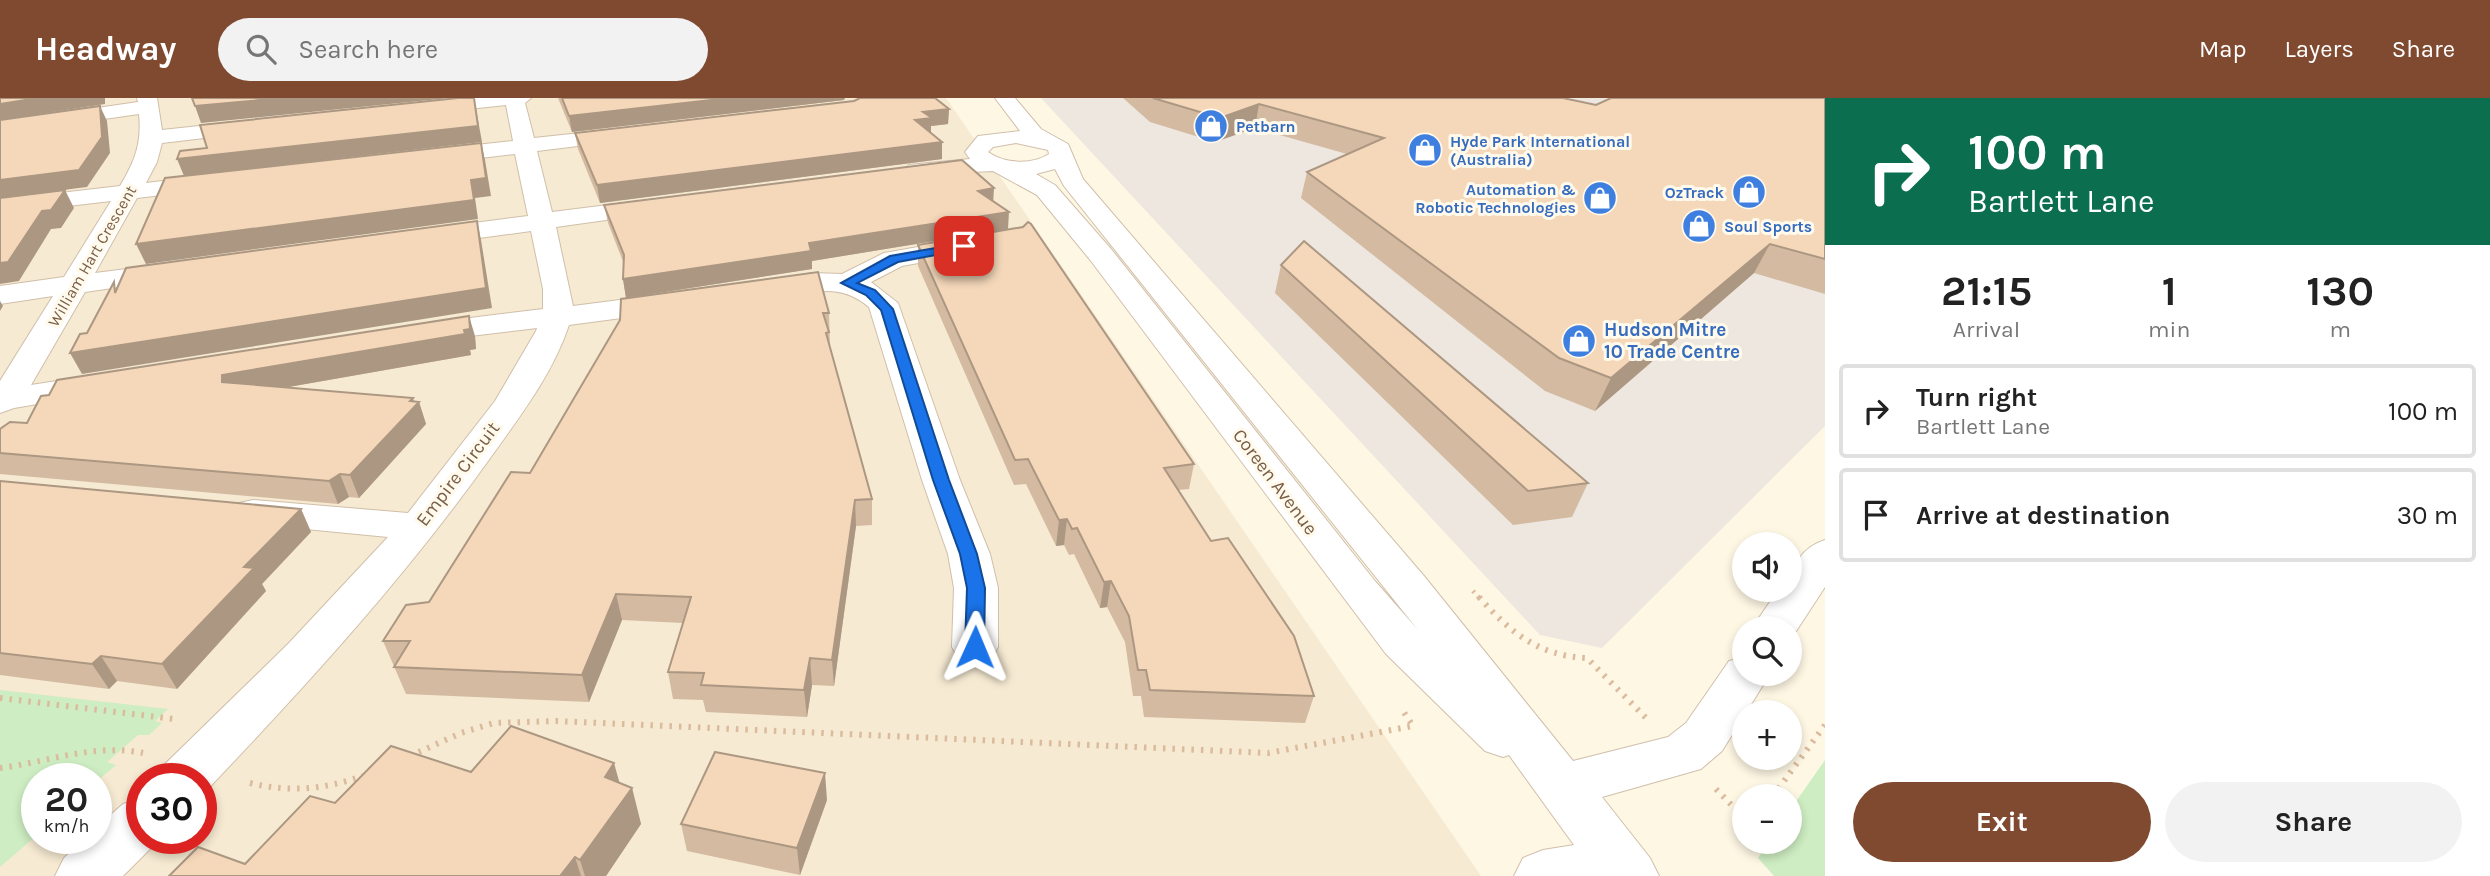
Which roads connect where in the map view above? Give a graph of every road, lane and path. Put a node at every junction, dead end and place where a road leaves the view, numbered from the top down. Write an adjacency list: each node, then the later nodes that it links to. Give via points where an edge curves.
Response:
1 (514, 98): 2 (street); 6 (street); 12 (street)
2 (522, 98)
3 (1029, 98): 4 (street)
4 (1006, 99): 13 (street, Coreen Avenue, via 1032,134)
5 (148, 102): 9 (street); 11 (street, William Hart Crescent)
6 (398, 111)
7 (987, 115): 14 (street)
8 (275, 124): 11 (street)
9 (0, 128)
10 (648, 131): 12 (street)
11 (152, 138): 18 (street, William Hart Crescent, via 146,162)
12 (524, 145): 15 (street); 21 (street)
13 (1054, 149): 14 (street, via 1016,137); 14 (street, via 1041,166); 52 (street, Coreen Avenue, via 1072,181 1409,586)
14 (992, 154): 16 (street); 52 (street, Coreen Avenue, via 1046,190 1078,226 1402,642)
15 (404, 160)
16 (894, 168)
17 (229, 180): 18 (street)
18 (128, 192): 20 (street); 25 (street, William Hart Crescent)
19 (677, 197): 21 (street)
20 (0, 207)
21 (542, 215): 22 (street); 29 (street, via 557,289)
22 (401, 234)
23 (999, 241): 27 (street, via 894,259)
24 (191, 262): 25 (street)
25 (79, 277): 26 (street); 28 (street); 32 (street, William Hart Crescent, via 21,376)
26 (0, 281)
27 (847, 283): 29 (street, via 813,281 623,310); 38 (street, via 870,292 886,309 968,554 976,588)
28 (0, 295)
29 (557, 315): 30 (street); 34 (street, Empire Circuit, via 510,403)
30 (393, 338)
31 (132, 379): 32 (street)
32 (1, 401)
33 (217, 508): 34 (street)
34 (419, 527): 47 (street, Empire Circuit, via 329,632)
35 (1825, 554): 37 (street)
36 (1471, 589): 39 (path, via 1515,637 1566,659 1587,658)
37 (1783, 616)
38 (975, 647)
39 (1607, 680)
40 (1738, 686): 52 (street, via 1704,737 1683,754)
41 (0, 698): 43 (path)
42 (1398, 704): 45 (path, via 1413,726 1268,753 556,722 494,723)
43 (175, 719)
44 (1825, 725): 51 (path)
45 (402, 759)
46 (163, 763): 48 (path, via 129,749)
47 (200, 763)
48 (0, 768)
49 (366, 775): 50 (path, via 298,793)
50 (217, 779)
51 (1782, 784)
52 (1559, 787): 54 (street, Coreen Avenue)
53 (126, 836): 55 (street)
54 (1625, 869): 56 (street)
55 (84, 876)
56 (1543, 876)

